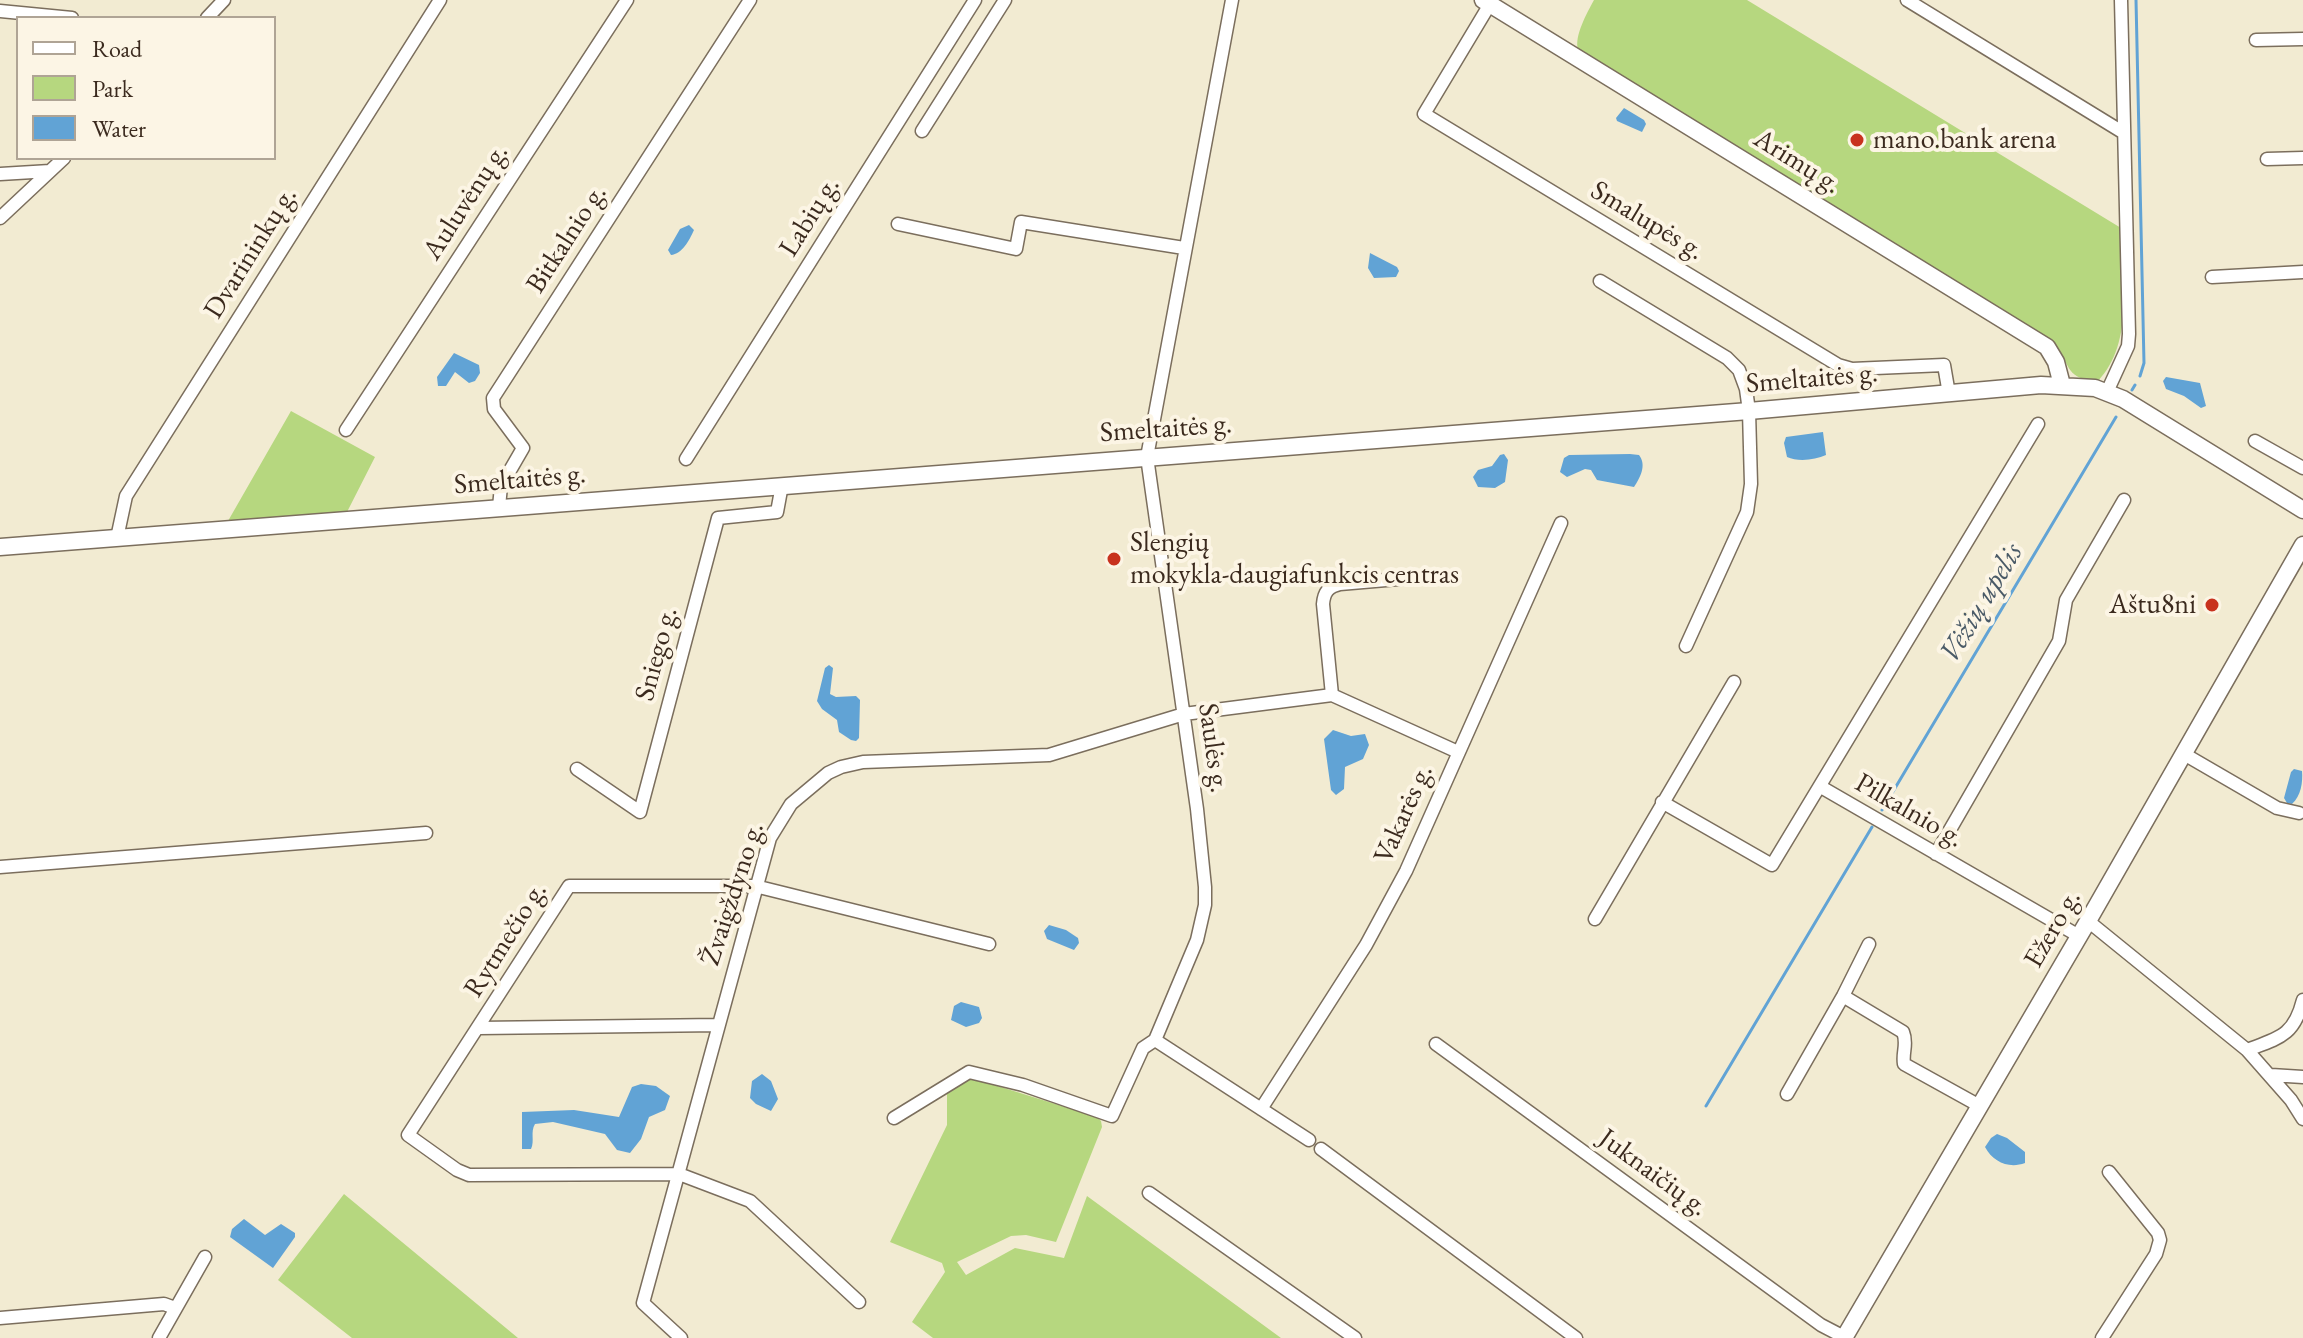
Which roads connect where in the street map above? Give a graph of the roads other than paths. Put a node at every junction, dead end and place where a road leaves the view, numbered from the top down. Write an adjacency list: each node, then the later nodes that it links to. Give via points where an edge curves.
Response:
1 (224, 0): 13 (street)
2 (440, 0): 44 (street, Dvarininkų g., via 126,496)
3 (627, 0): 34 (street, Auluvėnų g.)
4 (750, 0): 41 (street, Bitkalnio g., via 493,398 494,409 523,448 501,486)
5 (975, 0): 37 (street, Labių g.)
6 (1005, 0): 16 (street)
7 (1232, 0): 25 (street, Saulės g.)
8 (1907, 0): 17 (street)
9 (2121, 0): 17 (street)
10 (1486, 2): 29 (main road, Arimų g., via 2047,347); 31 (street, Smalupės g., via 1424,114 1838,365 1944,365)
11 (0, 11): 12 (street)
12 (51, 16)
13 (209, 16)
14 (2303, 39): 15 (street)
15 (2256, 40)
16 (922, 131)
17 (2124, 133): 30 (street, via 2129,334)
18 (2303, 158): 19 (street)
19 (2267, 159)
20 (62, 160): 21 (street)
21 (50, 171): 22 (street); 23 (street)
22 (0, 174)
23 (0, 218)
24 (898, 224): 25 (street, via 1016,249 1021,222)
25 (1184, 248): 36 (street, Saulės g.)
26 (2303, 272): 27 (street)
27 (2212, 277)
28 (1600, 281): 32 (street, via 1730,361 1742,378)
29 (2062, 385): 30 (main road, Smeltaitės g.); 31 (main road, Smeltaitės g.)
30 (2107, 392): 42 (main road, Smeltaitės g.)
31 (1949, 394): 32 (main road, Smeltaitės g.)
32 (1749, 411): 36 (main road, Smeltaitės g.); 48 (street, via 1747,512)
33 (2038, 424): 55 (street)
34 (346, 430)
35 (2255, 441): 38 (street)
36 (1147, 457): 39 (main road, Smeltaitės g.); 51 (street, Saulės g.)
37 (686, 459)
38 (2303, 468)
39 (782, 485): 41 (main road, Smeltaitės g.); 54 (street, Sniego g., via 777,512 718,518 640,812)
40 (2124, 500): 59 (street, via 2066,600 2059,641)
41 (499, 507): 44 (main road, Smeltaitės g.)
42 (2303, 510)
43 (1561, 523): 52 (street, Vakarės g.)
44 (117, 538): 46 (main road, Smeltaitės g.)
45 (2303, 545): 53 (main road, Ežero g.)
46 (0, 547)
47 (1421, 577): 50 (street, via 1340,584 1326,591)
48 (1686, 646)
49 (1734, 682): 56 (street)
50 (1332, 695): 51 (street, Žvaigždyno g.); 52 (street)
51 (1184, 714): 61 (street, Žvaigždyno g., via 1049,755 841,767 791,804 770,838); 71 (street, Saulės g., via 1205,905 1191,956)
52 (1458, 752): 78 (street, Vakarės g., via 1406,871 1366,945)
53 (2184, 754): 57 (street, via 2277,808); 63 (main road, Ežero g.)
54 (577, 769)
55 (1821, 787): 56 (street, Pilkalnio g., via 1772,865); 59 (street, Pilkalnio g.)
56 (1662, 802): 62 (street)
57 (2299, 813)
58 (426, 833): 60 (street)
59 (1936, 854): 64 (street, Pilkalnio g.)
60 (0, 867)
61 (755, 886): 65 (street); 69 (street, Žvaigždyno g.); 70 (street, Rytmečio g., via 569,886)
62 (1595, 919)
63 (2088, 921): 64 (main road, Ežero g.); 73 (street)
64 (2079, 936): 77 (main road, Ežero g.)
65 (989, 944)
66 (1869, 944): 67 (street)
67 (1843, 996): 76 (street); 77 (street, via 1903,1032 1904,1064)
68 (2303, 1000): 73 (street, via 2289,1032)
69 (719, 1025): 70 (street); 84 (street, Žvaigždyno g.)
70 (479, 1028): 84 (street, Rytmečio g., via 408,1135 469,1175)
71 (1155, 1040): 78 (street); 79 (street, Saulės g., via 1143,1048 1112,1116 969,1072)
72 (1436, 1044): 94 (street, Juknaičių g.)
73 (2247, 1050): 74 (street)
74 (2271, 1075): 75 (street); 80 (street)
75 (2303, 1077)
76 (1787, 1094)
77 (1978, 1105): 94 (main road, Ežero g.)
78 (1261, 1109): 81 (street)
79 (894, 1118)
80 (2303, 1119)
81 (1309, 1140)
82 (1321, 1149): 93 (street)
83 (2109, 1172): 95 (street, via 2160,1240)
84 (679, 1174): 87 (street, via 750,1201); 91 (street, Žvaigždyno g., via 643,1303)
85 (1149, 1193): 92 (street)
86 (205, 1257): 88 (street)
87 (859, 1302)
88 (175, 1308): 89 (street, via 164,1304); 90 (street)
89 (0, 1318)
90 (159, 1338)
91 (681, 1338)
92 (1355, 1338)
93 (1576, 1338)
94 (1845, 1338)
95 (2102, 1338)

